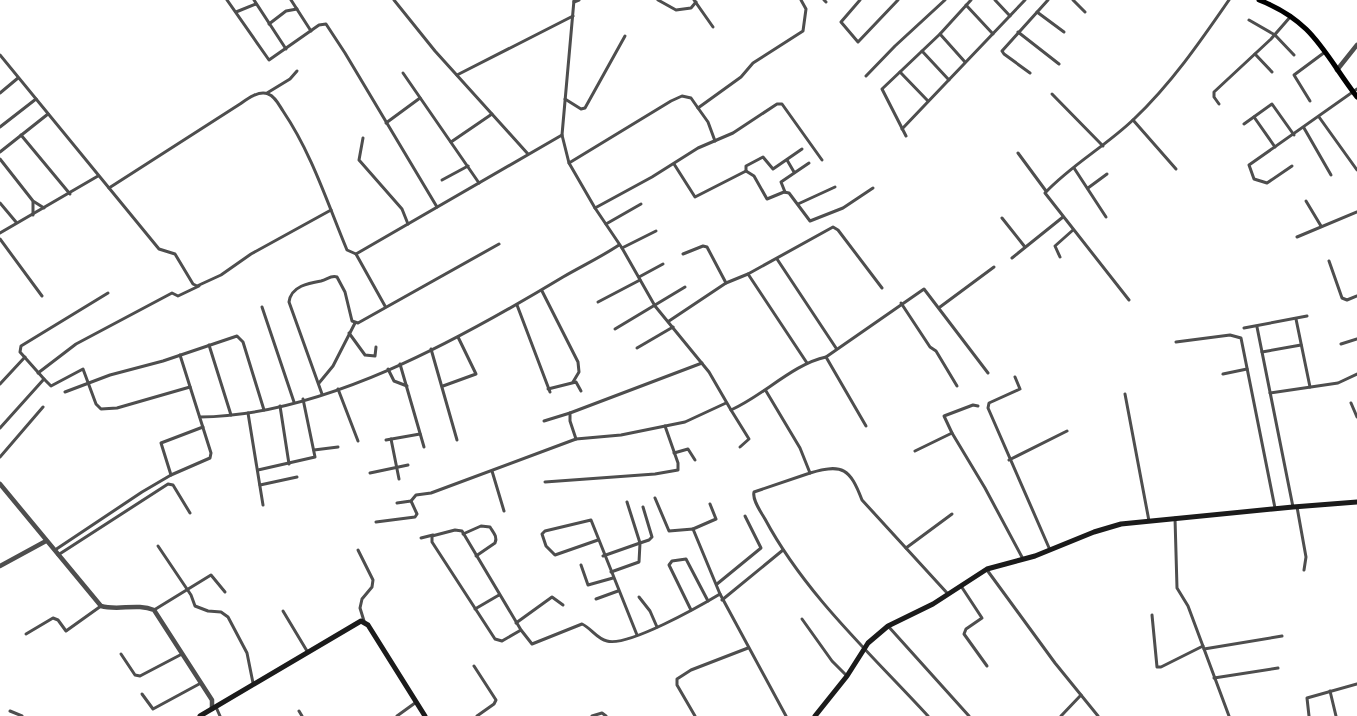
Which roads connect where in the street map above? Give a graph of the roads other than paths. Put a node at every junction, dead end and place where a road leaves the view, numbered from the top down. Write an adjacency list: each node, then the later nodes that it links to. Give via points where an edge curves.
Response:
1 (227, 0): 23 (street)
2 (254, 0): 20 (street)
3 (291, 0): 22 (street)
4 (394, 0): 54 (street)
5 (579, 0): 18 (street)
6 (658, 0): 19 (street, via 679,11 691,8)
7 (802, 0): 68 (street, via 806,9 803,32 754,64)
8 (860, 0): 9 (street, via 841,22 858,42)
9 (898, 0)
10 (945, 0): 55 (street)
11 (971, 0): 21 (street)
12 (995, 0): 28 (street)
13 (1026, 0): 28 (street)
14 (1048, 0): 24 (street)
15 (1073, 0): 25 (street)
16 (1229, 0): 73 (street, via 1175,74)
17 (1260, 0): 26 (main road)
18 (574, 1): 27 (street)
19 (695, 1): 31 (street)
20 (256, 4): 23 (street); 30 (street)
21 (966, 5): 35 (street); 36 (street)
22 (297, 9): 30 (street, via 286,11); 32 (street)
23 (236, 12): 40 (street, via 268,60)
24 (1037, 12): 33 (street); 34 (street)
25 (1085, 12)
26 (1292, 15): 37 (street); 42 (main road, via 1310,30)
27 (573, 16): 54 (street); 63 (street)
28 (1010, 16): 36 (street)
29 (1248, 20): 37 (street)
30 (269, 24): 40 (street)
31 (713, 27)
32 (312, 31): 40 (street); 74 (street, via 326,24)
33 (1018, 32): 47 (street); 53 (street, via 1002,52)
34 (1064, 32)
35 (940, 34): 41 (street); 46 (street)
36 (993, 34): 46 (street)
37 (1275, 35): 43 (street); 44 (street)
38 (624, 36): 63 (street, via 585,108 581,109)
39 (1357, 45): 48 (street)
40 (286, 49)
41 (922, 51): 50 (street); 57 (street)
42 (1325, 52): 48 (main road); 66 (street, via 1294,75)
43 (1255, 54): 51 (street); 67 (street, via 1214,92)
44 (1294, 55)
45 (1, 57): 56 (street)
46 (965, 62): 57 (street)
47 (1059, 64)
48 (1337, 70): 60 (main road)
49 (296, 71): 59 (street, via 290,79)
50 (900, 72): 65 (street); 78 (street, via 882,90)
51 (1272, 72)
52 (403, 73): 62 (street)
53 (1030, 73)
54 (457, 75): 70 (street)
55 (866, 76)
56 (18, 78): 58 (street); 64 (street)
57 (948, 80): 65 (street)
58 (0, 93)
59 (266, 93): 111 (street, via 240,104); 125 (street, via 273,97 298,133)
60 (1356, 93): 72 (street)
61 (1052, 94): 86 (street)
62 (420, 98): 74 (street); 85 (street)
63 (565, 98): 80 (street)
64 (36, 99): 69 (street); 76 (street)
65 (928, 101): 78 (street)
66 (1310, 101)
67 (1219, 104)
68 (698, 108): 84 (street); 96 (street, via 691,98 682,96)
69 (48, 114): 79 (street); 107 (street)
70 (492, 114): 85 (street); 91 (street)
71 (1254, 117): 75 (street); 81 (street, via 1274,105); 87 (street)
72 (1319, 117): 77 (street); 102 (street)
73 (1133, 120): 86 (street); 101 (street)
74 (386, 123): 122 (street)
75 (1244, 124)
76 (0, 127)
77 (1304, 128): 81 (street); 106 (street)
78 (902, 129): 82 (street)
79 (21, 135): 89 (street); 116 (street)
80 (562, 135): 91 (street); 96 (street)
81 (1294, 135): 87 (street)
82 (906, 136)
83 (363, 138): 132 (street, via 359,160 402,209)
84 (715, 141): 94 (street, via 780,103); 97 (street)
85 (451, 142): 98 (street)
86 (1103, 146): 100 (street)
87 (1274, 147): 99 (street, via 1249,165 1254,179 1267,183)
88 (802, 149): 93 (street)
89 (0, 152)
90 (1018, 153): 114 (street)
91 (528, 154): 109 (street)
92 (0, 160): 117 (street)
93 (787, 160): 103 (street, via 773,168 762,157 746,166); 104 (street)
94 (822, 160)
95 (808, 162): 104 (street)
96 (569, 163): 124 (street)
97 (674, 164): 103 (street, via 696,198); 124 (street)
98 (468, 166): 108 (street); 109 (street)
99 (1292, 166)
100 (1074, 168): 113 (street); 114 (street)
101 (1176, 169)
102 (1357, 170)
103 (746, 171): 115 (street, via 754,176 767,199)
104 (794, 172): 115 (street, via 781,182)
105 (1107, 174): 113 (street)
106 (1331, 175)
107 (98, 176): 111 (street); 116 (street)
108 (442, 180)
109 (479, 183): 122 (street)
110 (835, 187): 121 (street)
111 (109, 188): 154 (street, via 159,249 175,254 193,284)
112 (873, 188): 121 (street, via 843,208 813,221 808,220)
113 (1088, 188): 128 (street)
114 (1046, 191): 130 (street)
115 (785, 192): 121 (street)
116 (70, 194): 123 (street)
117 (33, 201): 123 (street); 127 (street)
118 (1306, 201): 134 (street)
119 (0, 203): 131 (street)
120 (641, 204): 133 (street)
121 (798, 204)
122 (437, 207): 132 (street)
123 (44, 208): 127 (street)
124 (595, 208): 133 (street)
125 (330, 210): 143 (street, via 347,250); 154 (street)
126 (1357, 212): 134 (street)
127 (33, 215): 137 (street)
128 (1106, 217)
129 (1002, 218): 142 (street)
130 (1063, 218): 136 (street); 142 (street)
131 (16, 222)
132 (408, 224): 143 (street)
133 (606, 224): 141 (street)
134 (1322, 226): 138 (street)
135 (656, 230): 141 (street)
136 (1073, 230): 145 (street, via 1055,246); 161 (street)
137 (0, 233)
138 (1297, 237)
139 (0, 239): 159 (street)
140 (499, 244): 165 (street)
141 (621, 247): 152 (street); 157 (street)
142 (1025, 247): 146 (street)
143 (356, 254): 165 (street)
144 (683, 254): 153 (street, via 707,247)
145 (1060, 257)
146 (1012, 258)
147 (777, 259): 151 (street); 156 (street, via 833,227); 186 (street)
148 (1329, 261): 160 (street, via 1344,300)
149 (663, 264): 152 (street)
150 (994, 267): 168 (street)
151 (748, 274): 153 (street); 193 (street)
152 (640, 278): 162 (street); 166 (street)
153 (726, 283): 171 (street)
154 (200, 286): 197 (street, via 178,296 172,293 76,344)
155 (685, 286): 166 (street)
156 (882, 288)
157 (542, 291): 164 (street); 204 (street, via 578,362 579,372)
158 (108, 293): 191 (street, via 21,346 20,352)
159 (42, 296)
160 (1357, 296)
161 (1129, 300)
162 (598, 302)
163 (901, 303): 168 (street, via 924,289); 186 (street); 209 (street)
164 (517, 305): 178 (street); 204 (street, via 549,390)
165 (385, 306): 172 (street)
166 (655, 306): 171 (street); 176 (street)
167 (262, 307): 220 (street)
168 (940, 307): 198 (street)
169 (1307, 316): 170 (street)
170 (1296, 319): 174 (street); 181 (street)
171 (669, 321): 173 (street)
172 (355, 323): 177 (street); 206 (street, via 337,277 308,284 291,294 289,302)
173 (674, 327): 185 (street); 192 (street)
174 (1257, 327): 175 (street); 188 (street)
175 (1244, 328)
176 (615, 329)
177 (349, 333): 184 (street, via 365,355 375,356); 206 (street, via 333,366)
178 (458, 337): 187 (street); 208 (street, via 476,374)
179 (1357, 338): 182 (street)
180 (1176, 342): 196 (street, via 1239,336)
181 (1301, 344): 188 (street); 211 (street)
182 (1341, 344)
183 (209, 345): 189 (street); 226 (street, via 240,337); 230 (street)
184 (376, 347)
185 (637, 348)
186 (836, 348): 190 (street)
187 (431, 349): 194 (street); 208 (street)
188 (1262, 352): 216 (street)
189 (180, 356): 203 (street); 210 (street)
190 (826, 357): 193 (street); 235 (street)
191 (25, 358): 197 (street); 205 (street)
192 (702, 363): 221 (street); 229 (street)
193 (807, 363): 215 (street)
194 (400, 364): 195 (street); 207 (street)
195 (388, 369): 207 (street, via 394,381); 212 (street)
196 (1247, 369): 199 (street); 277 (street)
197 (38, 373): 202 (street)
198 (988, 373)
199 (1223, 374)
200 (1357, 374): 211 (street, via 1338,383)
201 (1015, 377): 254 (street, via 1020,389 988,405)
202 (44, 379): 203 (street, via 51,386 83,369); 237 (street)
203 (88, 382): 210 (street, via 96,404 107,410); 214 (street)
204 (573, 382): 213 (street, via 577,382)
205 (0, 384)
206 (319, 384): 217 (street)
207 (407, 386): 240 (street)
208 (443, 386): 244 (street)
209 (957, 386)
210 (190, 387): 231 (street)
211 (1310, 387): 216 (street)
212 (338, 389): 217 (street); 245 (street)
213 (582, 391)
214 (66, 392)
215 (766, 392): 227 (street); 261 (street, via 800,448)
216 (1270, 393): 276 (street)
217 (322, 394): 219 (street)
218 (1125, 394): 283 (street)
219 (304, 399): 220 (street); 249 (street)
220 (294, 402): 223 (street)
221 (726, 403): 227 (street); 234 (street, via 685,422)
222 (1351, 403): 232 (street)
223 (280, 406): 226 (street); 255 (street)
224 (978, 406): 239 (street, via 944,416)
225 (43, 407): 252 (street)
226 (264, 410): 228 (street)
227 (731, 410): 248 (street, via 750,439)
228 (248, 413): 230 (street); 258 (street)
229 (570, 413): 233 (street); 242 (street)
230 (231, 415): 231 (street)
231 (200, 416): 236 (street)
232 (1357, 417)
233 (544, 421)
234 (665, 426): 242 (street, via 621,435); 251 (street)
235 (866, 426)
236 (203, 427): 262 (street, via 210,458); 262 (street, via 160,443)
237 (0, 428)
238 (1067, 430): 254 (street)
239 (952, 433): 250 (street); 301 (street)
240 (420, 434): 241 (street); 247 (street)
241 (392, 439): 243 (street); 257 (street)
242 (576, 439): 259 (street)
243 (386, 440)
244 (457, 440)
245 (358, 441)
246 (338, 447): 249 (street)
247 (424, 447)
248 (740, 447)
249 (314, 450): 255 (street, via 312,459)
250 (915, 451)
251 (674, 452): 253 (street, via 688,449); 265 (street, via 679,468 674,471)
252 (0, 457)
253 (695, 460)
254 (1008, 460): 297 (street)
255 (289, 464): 258 (street)
256 (408, 465): 257 (street)
257 (397, 468): 260 (street); 264 (street)
258 (258, 470): 267 (street)
259 (492, 470): 269 (street, via 431,493 416,495); 278 (street)
260 (370, 473)
261 (810, 473): 293 (street, via 834,467 846,472 862,500); 295 (street, via 753,493)
262 (171, 475): 296 (street)
263 (297, 477): 267 (street)
264 (399, 479)
265 (545, 482)
266 (0, 484): 290 (street)
267 (260, 485): 274 (street)
268 (655, 498): 285 (street, via 667,530)
269 (410, 500): 272 (street); 284 (street, via 415,517)
270 (627, 502): 291 (street)
271 (1357, 502): 276 (main road)
272 (397, 503)
273 (710, 504): 285 (street, via 716,519)
274 (263, 505)
275 (643, 507): 291 (street, via 652,536)
276 (1295, 507): 277 (main road); 305 (street, via 1306,557)
277 (1276, 508): 282 (main road)
278 (504, 511)
279 (190, 513): 298 (street, via 172,485 168,484)
280 (952, 514): 293 (street)
281 (745, 516): 308 (street, via 761,548)
282 (1175, 518): 283 (main road); 337 (street, via 1177,588 1188,606)
283 (1149, 521): 297 (main road, via 1106,528)
284 (376, 522)
285 (694, 529): 308 (street)
286 (463, 534): 287 (street, via 460,530); 299 (street); 299 (street, via 484,525 492,530 495,543)
287 (433, 535): 288 (street); 322 (street, via 432,542)
288 (421, 538)
289 (598, 540): 289 (street, via 589,519 542,534 554,555); 300 (street)
290 (46, 541): 296 (street); 303 (street)
291 (640, 543): 300 (street); 306 (street, via 639,562)
292 (158, 546): 310 (street)
293 (906, 548): 315 (street)
294 (358, 550): 328 (street, via 373,580 360,608)
295 (782, 550): 318 (street); 336 (street, via 808,585)
296 (54, 551): 298 (street)
297 (1050, 551): 301 (main road)
298 (58, 555): 321 (street)
299 (476, 556): 313 (street)
300 (604, 556): 306 (street)
301 (1024, 560): 304 (main road)
302 (581, 565): 307 (street, via 588,585)
303 (0, 566)
304 (987, 569): 309 (main road); 353 (street)
305 (1304, 570)
306 (610, 572): 307 (street)
307 (613, 578): 311 (street)
308 (717, 584): 314 (street)
309 (961, 586): 315 (main road); 343 (street, via 982,618 964,634)
310 (185, 589): 312 (street, via 212,575); 323 (street); 347 (street, via 197,608 220,611 228,617 247,653)
311 (618, 591): 317 (street); 334 (street)
312 (225, 592)
313 (499, 594): 322 (street); 329 (street)
314 (720, 594): 318 (street); 319 (street)
315 (949, 595): 330 (main road)
316 (638, 597): 331 (street, via 650,611)
317 (596, 599)
318 (722, 600): 338 (street)
319 (708, 602): 324 (street); 324 (street, via 686,559 672,561 670,565)
320 (563, 605): 329 (street, via 552,597)
321 (100, 606): 323 (street); 333 (street, via 66,631 53,618)
322 (475, 609): 332 (street, via 498,641)
323 (154, 610): 341 (street)
324 (691, 610): 331 (street)
325 (283, 612): 339 (street)
326 (1152, 615): 337 (street, via 1157,667)
327 (802, 619): 345 (street)
328 (364, 621): 339 (main road); 356 (main road)
329 (516, 623): 332 (street)
330 (888, 626): 336 (main road); 373 (street)
331 (657, 627): 334 (street)
332 (520, 630): 334 (street, via 532,644 582,624 606,641 622,641)
333 (26, 634)
334 (637, 635)
335 (1282, 636): 337 (street)
336 (865, 647): 345 (main road); 372 (street)
337 (1203, 647): 346 (street)
338 (748, 648): 369 (street, via 691,670 678,679 677,685); 370 (street)
339 (306, 651): 347 (main road)
340 (121, 654): 341 (street, via 137,676)
341 (182, 654): 348 (street)
342 (474, 666): 366 (street, via 496,700)
343 (987, 666)
344 (1278, 668): 346 (street)
345 (846, 676): 371 (main road)
346 (1214, 678): 376 (street)
347 (253, 683): 355 (main road)
348 (201, 684): 352 (street, via 153,709); 354 (street)
349 (1356, 685): 350 (street); 351 (street)
350 (1357, 689)
351 (1330, 691): 377 (street, via 1306,699); 378 (street)
352 (142, 694)
353 (1081, 695): 374 (street); 375 (street)
354 (212, 700): 355 (street); 357 (street)
355 (222, 702): 357 (main road)
356 (415, 703): 364 (street); 365 (main road)
357 (214, 708): 361 (main road); 362 (street)
358 (10, 711): 360 (street)
359 (299, 711): 363 (street)
360 (22, 716)
361 (200, 716)
362 (220, 716)
363 (302, 716)
364 (397, 716)
365 (425, 716)
366 (477, 716)
367 (592, 716): 368 (street, via 602,713)
368 (606, 716)
369 (695, 716)
370 (786, 716)
371 (815, 716)
372 (928, 716)
373 (969, 716)
374 (1061, 716)
375 (1098, 716)
376 (1229, 716)
377 (1309, 716)
378 (1336, 716)

